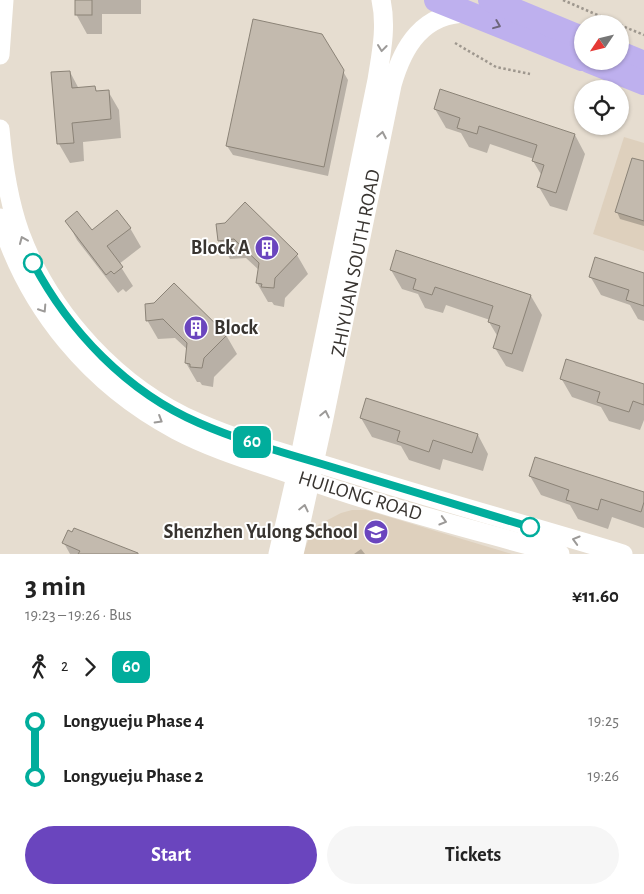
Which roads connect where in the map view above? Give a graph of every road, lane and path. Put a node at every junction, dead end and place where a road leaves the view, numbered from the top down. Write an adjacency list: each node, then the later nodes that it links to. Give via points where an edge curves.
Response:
1 (4, 0): 12 (street)
2 (381, 0): 21 (street, ZHIYUAN SOUTH ROAD, one-way to 21, via 384,28 377,80)
3 (436, 0): 6 (main road)
4 (490, 0): 9 (main road)
5 (563, 0): 7 (path)
6 (468, 13): 13 (main road, one-way to 13); 21 (street, ZHIYUAN SOUTH ROAD, one-way to 6, via 397,66 415,36 427,26 454,13)
7 (598, 15)
8 (629, 28): 10 (path)
9 (574, 35)
10 (644, 35)
11 (455, 43): 17 (path, via 496,67)
12 (0, 55)
13 (574, 56)
14 (629, 57): 15 (main road)
15 (644, 63)
16 (612, 70): 18 (main road)
17 (530, 74)
18 (644, 83)
19 (0, 129): 21 (street, HUILONG ROAD, one-way to 19, via 230,435 172,410 123,375 82,334 44,284 20,232 3,164)
20 (0, 218): 22 (street, HUILONG ROAD, one-way to 22, via 18,266 45,313 88,366 138,407 176,430 228,453)
21 (307, 460): 22 (street, ZHIYUAN SOUTH ROAD); 26 (street, HUILONG ROAD, one-way to 21)
22 (303, 479): 23 (street, ZHIYUAN SOUTH ROAD); 24 (street, ZHIYUAN SOUTH ROAD, one-way to 22); 25 (street, HUILONG ROAD, one-way to 25)
23 (278, 554)
24 (294, 554)
25 (560, 554)
26 (623, 554)

